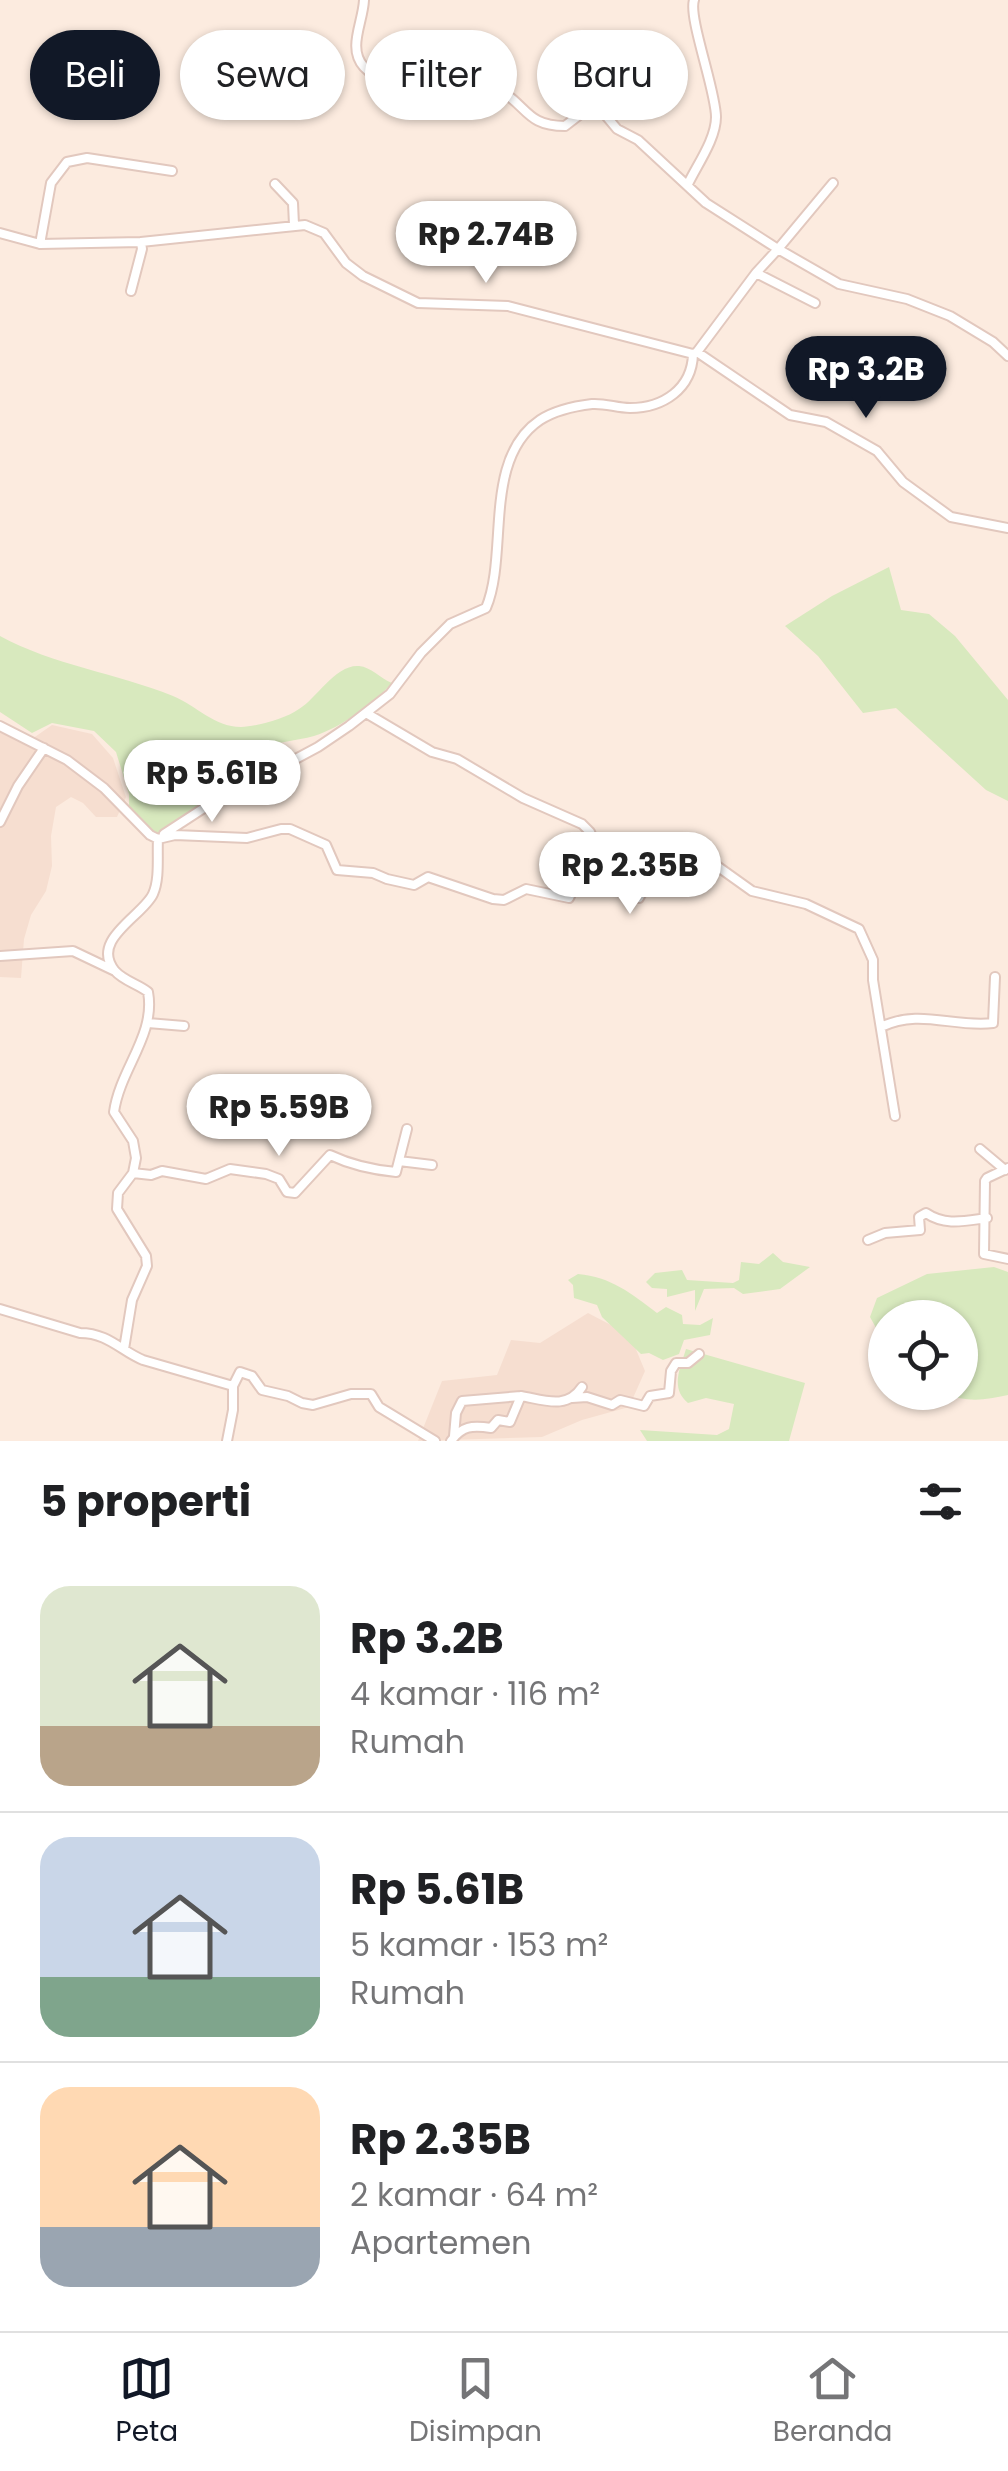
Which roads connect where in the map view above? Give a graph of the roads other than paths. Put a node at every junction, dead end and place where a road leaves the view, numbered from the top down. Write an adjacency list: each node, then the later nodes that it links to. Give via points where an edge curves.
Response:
1 (364, 0): 6 (street, via 355,47 369,72 492,87 544,125 565,126 586,109 602,111)
2 (693, 1): 6 (street, via 716,118)
3 (172, 171): 10 (street, via 87,158 66,162 51,183)
4 (832, 183): 11 (street)
5 (275, 184): 7 (street, via 293,202)
6 (688, 184): 11 (street)
7 (294, 225): 9 (street); 15 (street, via 319,230 363,276 418,303 508,306)
8 (0, 233): 10 (street)
9 (141, 242): 10 (street); 13 (street)
10 (40, 244)
11 (778, 249): 12 (street); 16 (street, via 839,284 950,316)
12 (756, 273): 14 (street); 15 (street)
13 (130, 291)
14 (815, 303)
15 (695, 353): 17 (street, via 780,410 826,422 877,450 903,482 951,518); 18 (street, via 682,386 667,401 581,406 539,420 526,434 506,477 486,608 450,624)
16 (1008, 356)
17 (1008, 528)
18 (366, 713): 22 (street); 23 (street, via 582,824)
19 (0, 726): 20 (street)
20 (44, 748): 21 (street); 22 (street)
21 (0, 822)
22 (160, 837): 25 (street, via 247,838 290,830 326,845 337,870 414,885 428,877 493,899 526,889 569,898); 27 (street, via 156,887 115,935)
23 (598, 852): 24 (street, via 641,886); 25 (street)
24 (650, 876): 25 (street, via 636,899); 31 (street, via 703,856 752,891 812,906 860,929 874,960)
25 (579, 878)
26 (0, 956): 27 (street, via 73,951)
27 (115, 971): 29 (street, via 148,992)
28 (995, 976): 31 (street, via 993,1023 912,1017)
29 (148, 1022): 30 (street); 38 (street, via 114,1112 133,1140)
30 (184, 1026)
31 (881, 1027): 32 (street)
32 (895, 1116)
33 (407, 1128): 35 (street)
34 (980, 1149): 37 (street)
35 (400, 1161): 36 (street); 38 (street, via 394,1172 329,1155 289,1193 280,1179 246,1170 202,1179)
36 (432, 1164)
37 (1007, 1169): 39 (street, via 986,1178)
38 (134, 1173): 43 (street, via 122,1185 117,1209 147,1266 132,1300)
39 (987, 1218): 40 (street, via 941,1222 926,1213 919,1216 920,1230); 41 (street, via 984,1254)
40 (868, 1240)
41 (1008, 1259)
42 (0, 1309): 43 (street, via 91,1333)
43 (124, 1349): 45 (street)
44 (699, 1354): 48 (street, via 676,1363 668,1393 650,1396 644,1406)
45 (233, 1386): 50 (street); 51 (street, via 240,1372 262,1390 302,1403 371,1394 379,1407)
46 (582, 1386): 48 (street)
47 (521, 1396): 48 (street, via 562,1403); 49 (street, via 510,1422 466,1428); 49 (street, via 462,1402)
48 (572, 1398)
49 (453, 1439)
50 (227, 1441)
51 (436, 1441)

